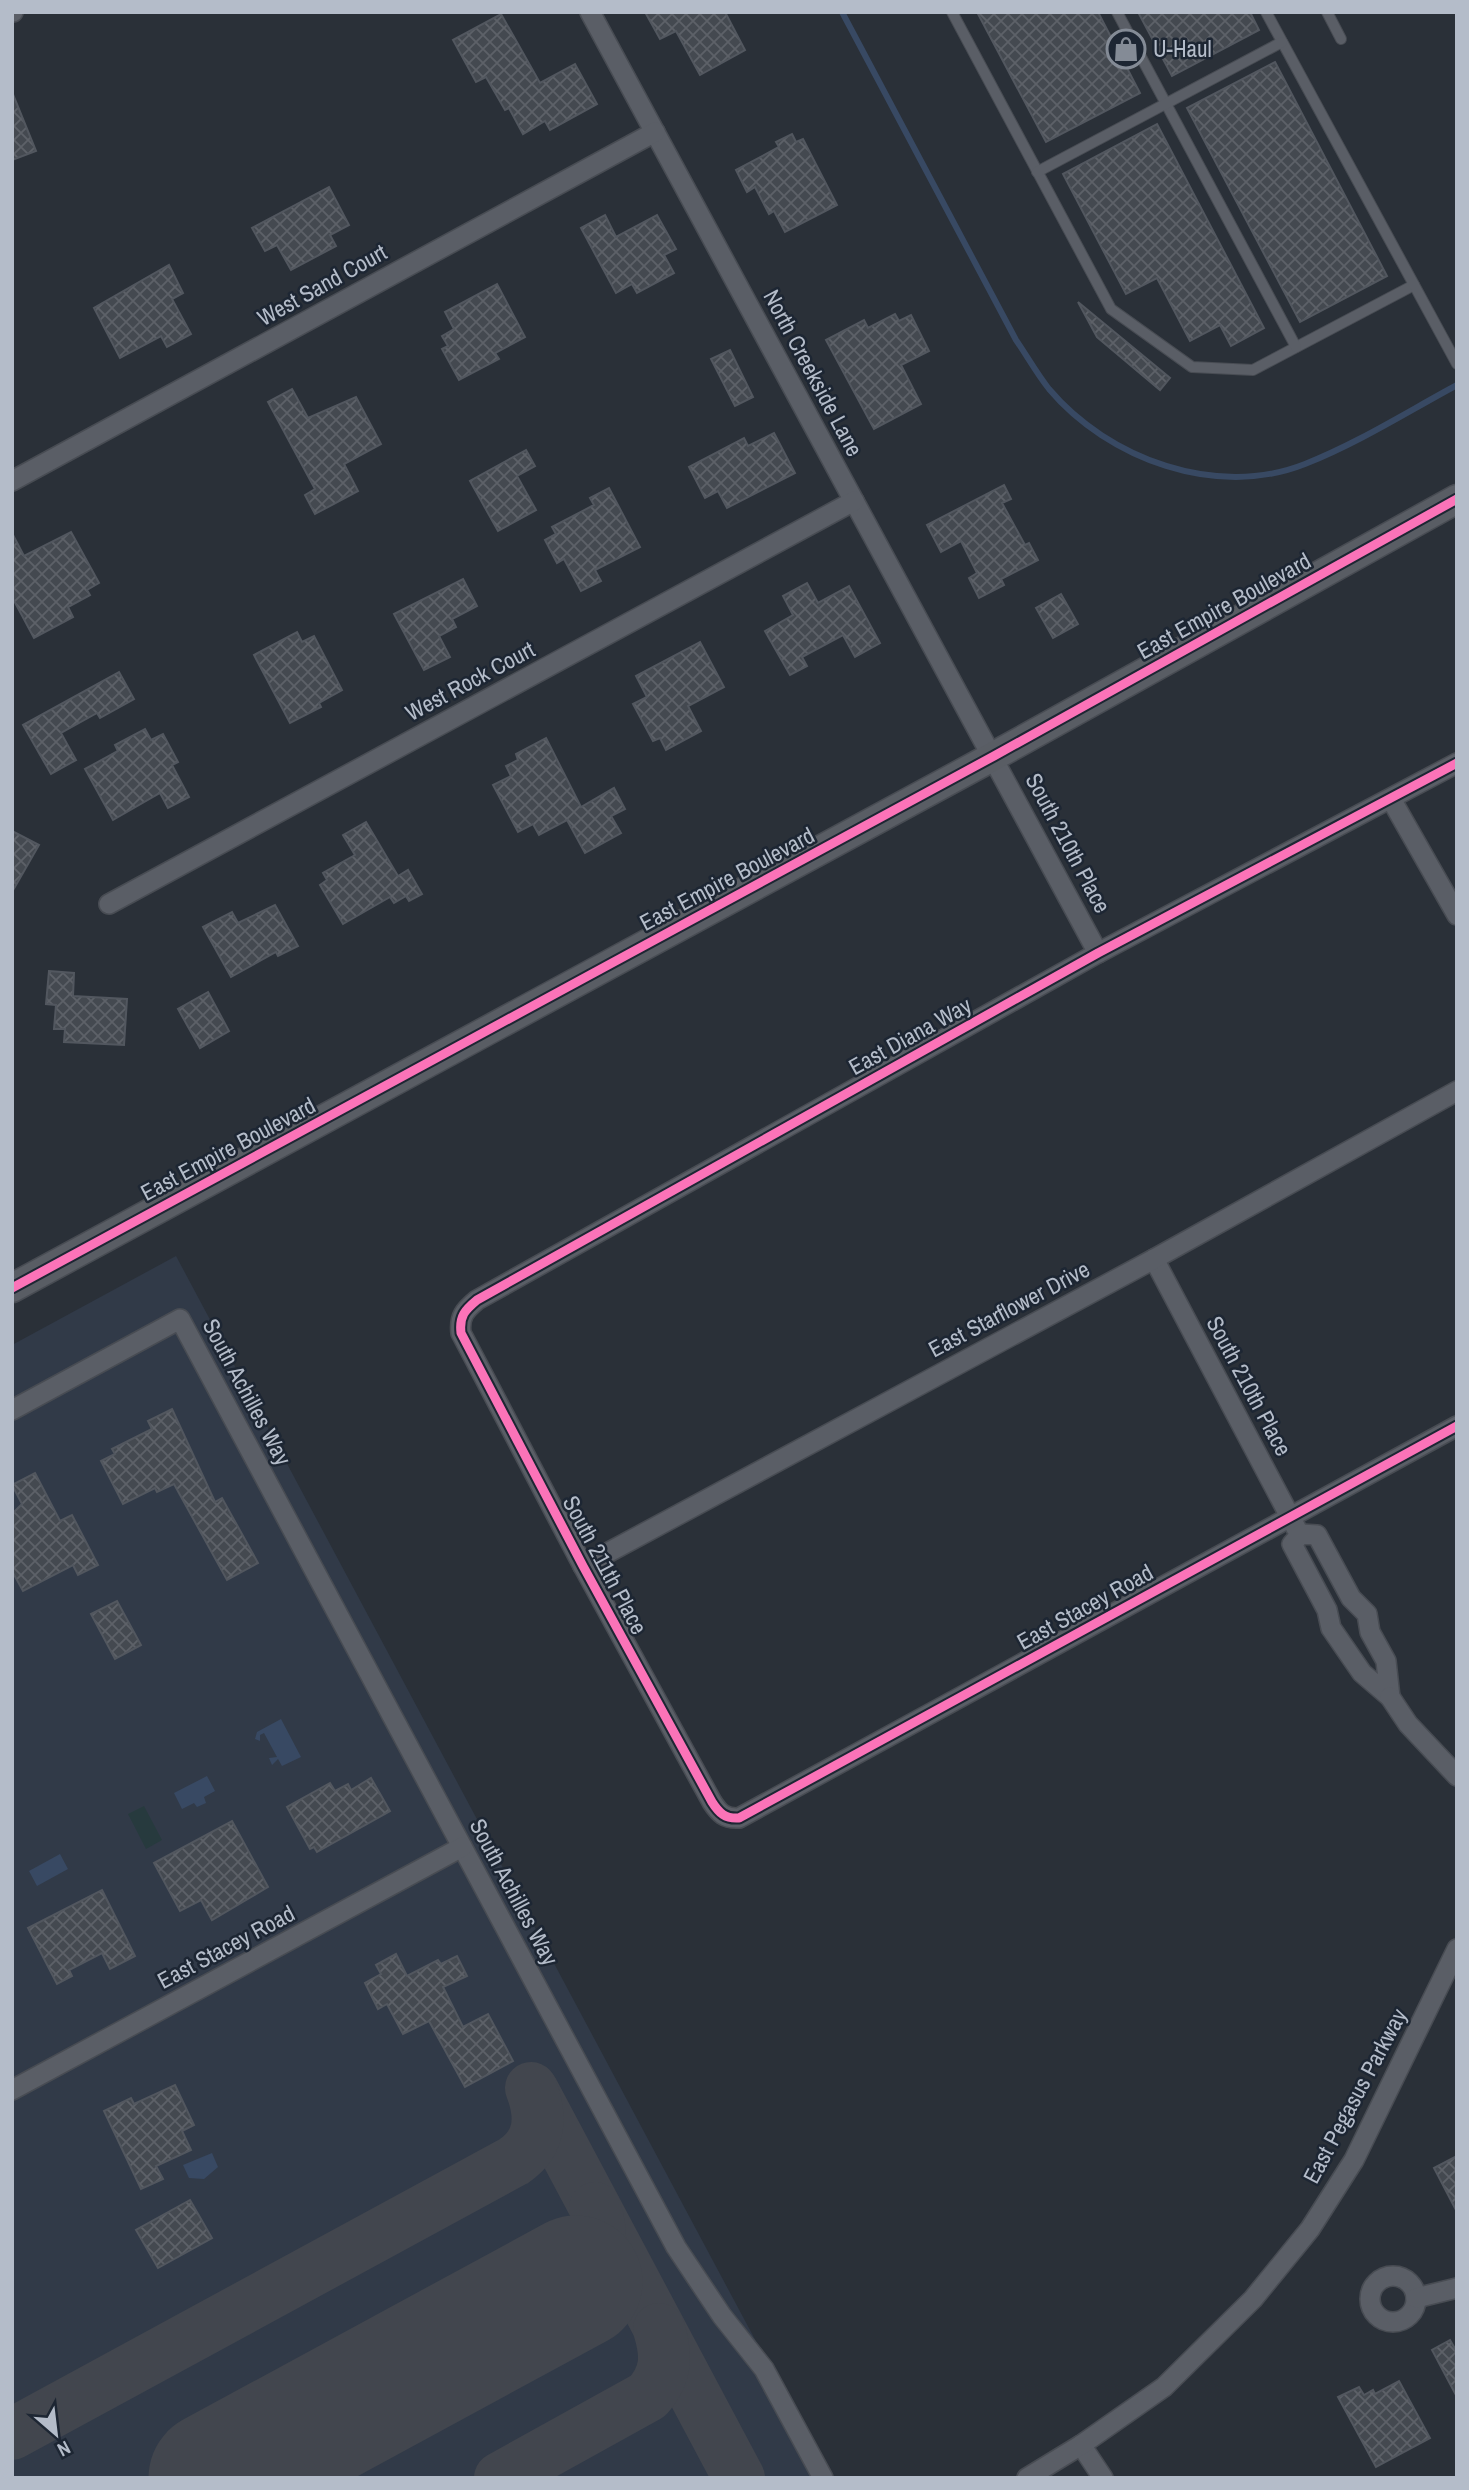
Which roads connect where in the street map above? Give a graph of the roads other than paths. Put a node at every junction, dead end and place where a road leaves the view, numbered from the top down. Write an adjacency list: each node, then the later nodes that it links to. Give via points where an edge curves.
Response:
1 (590, 12): 9 (street, North Creekside Lane)
2 (952, 12): 10 (lane)
3 (1117, 12): 8 (lane)
4 (1266, 12): 7 (lane)
5 (1327, 12): 6 (lane)
6 (1341, 39)
7 (1282, 42): 8 (lane); 11 (lane)
8 (1166, 104): 10 (lane); 12 (lane)
9 (655, 132): 14 (street, West Sand Court); 16 (street, North Creekside Lane)
10 (1037, 172): 12 (lane, via 1111,309 1192,368 1253,370)
11 (1414, 285): 12 (lane); 13 (lane)
12 (1297, 347)
13 (1457, 365)
14 (12, 481)
15 (1457, 499): 17 (street, East Empire Boulevard)
16 (855, 501): 17 (street, North Creekside Lane); 20 (street, West Rock Court)
17 (994, 756): 22 (street, South 210th Place); 25 (street, East Empire Boulevard)
18 (1457, 762): 19 (street, East Diana Way)
19 (1391, 799): 21 (street); 22 (street, East Diana Way)
20 (109, 904)
21 (1457, 915)
22 (1098, 953): 26 (street, East Diana Way, via 477,1300)
23 (1457, 1091): 24 (street, East Starflower Drive)
24 (1154, 1259): 29 (street, South 210th Place); 31 (street, East Starflower Drive)
25 (12, 1288)
26 (459, 1321): 31 (street, South 211th Place, via 461,1333)
27 (12, 1410): 37 (street, South Achilles Way, via 180,1319)
28 (1457, 1426): 29 (street, East Stacey Road)
29 (1291, 1517): 30 (street, South 210th Place); 36 (street, East Stacey Road, via 739,1818)
30 (1300, 1535): 32 (street, South 210th Place, via 1317,1535); 33 (street, South 210th Place, via 1292,1544)
31 (583, 1566): 36 (street, South 211th Place, via 712,1802 719,1813)
32 (1351, 1598): 33 (street); 34 (street, South 210th Place, via 1367,1614 1370,1632 1386,1661)
33 (1327, 1611): 34 (street, South 210th Place, via 1331,1628 1362,1673)
34 (1390, 1697): 35 (street, South 210th Place, via 1423,1742)
35 (1457, 1776)
36 (730, 1818)
37 (462, 1847): 39 (street, East Stacey Road); 44 (street, South Achilles Way, via 676,2247 764,2370)
38 (1457, 1949): 42 (street, East Pegasus Parkway, via 1354,2160 1310,2229 1253,2298 1172,2379)
39 (12, 2091)
40 (1457, 2288): 41 (street)
41 (1416, 2298)
42 (1081, 2445): 43 (street, East Pegasus Parkway); 45 (street)
43 (1024, 2476)
44 (823, 2478)
45 (1103, 2478)

